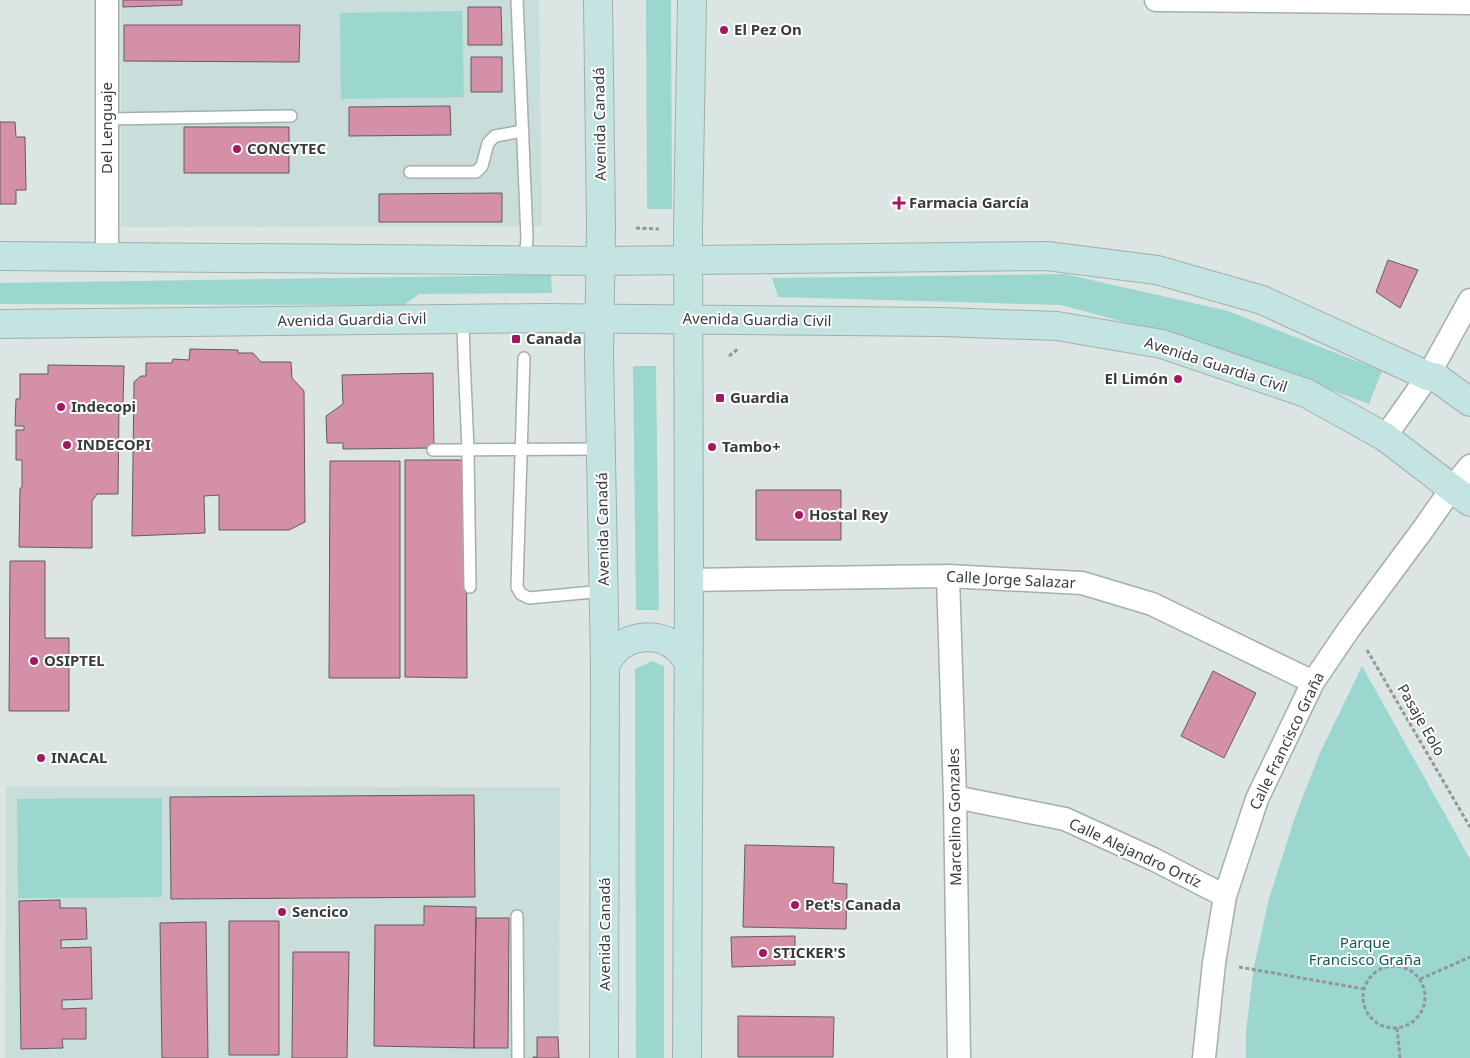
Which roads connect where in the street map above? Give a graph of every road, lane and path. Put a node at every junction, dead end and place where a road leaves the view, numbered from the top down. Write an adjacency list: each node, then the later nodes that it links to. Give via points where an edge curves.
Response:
1 (107, 0): 8 (street, Del Lenguaje)
2 (517, 0): 9 (lane)
3 (598, 0): 16 (main road, Avenida Canadá)
4 (692, 0): 17 (main road)
5 (1156, 0): 6 (street)
6 (1470, 3)
7 (291, 116): 8 (lane)
8 (107, 119): 14 (street, Del Lenguaje)
9 (523, 132): 10 (lane, via 495,136 488,143 482,166 476,172); 15 (lane, via 527,238)
10 (410, 172)
11 (636, 228): 12 (path)
12 (662, 229)
13 (0, 256): 14 (main road)
14 (107, 257): 15 (main road)
15 (524, 260): 16 (main road)
16 (600, 261): 17 (main road); 19 (main road, Avenida Canadá)
17 (688, 261): 21 (main road); 26 (main road, via 1047,256 1157,270 1262,300)
18 (1470, 300): 26 (street)
19 (600, 318): 20 (main road, Avenida Guardia Civil); 21 (main road, Avenida Guardia Civil); 32 (main road, Avenida Canadá)
20 (463, 319): 22 (main road, Avenida Guardia Civil); 29 (lane)
21 (688, 319): 28 (main road, Avenida Guardia Civil, via 1058,326 1162,344 1198,356 1306,393); 36 (main road)
22 (0, 324)
23 (738, 348): 24 (path)
24 (729, 356)
25 (524, 358): 30 (lane)
26 (1428, 376): 27 (main road, via 1437,378); 28 (street)
27 (1470, 402)
28 (1385, 437): 34 (main road, Avenida Guardia Civil)
29 (468, 449): 30 (lane); 31 (lane); 37 (lane)
30 (522, 449): 32 (lane); 38 (lane, via 517,586 521,594 529,598)
31 (433, 450)
32 (601, 450): 38 (main road, Avenida Canadá)
33 (1470, 466): 34 (street, Calle Francisco Graña)
34 (1461, 495): 39 (street, Calle Francisco Graña, via 1424,528)
35 (948, 576): 36 (street, Calle Jorge Salazar); 42 (street, Calle Jorge Salazar, via 1082,583 1152,604); 43 (street, Marcelino Gonzales)
36 (689, 580): 40 (main road)
37 (470, 587)
38 (604, 591): 41 (main road, Avenida Canadá)
39 (1352, 625): 42 (street, Calle Francisco Graña); 44 (path, Pasaje Eolo)
40 (688, 661): 41 (main road, via 677,648 662,639 645,637 628,641 615,651); 54 (main road)
41 (606, 665): 53 (main road, Avenida Canadá)
42 (1313, 682): 45 (street, Calle Francisco Graña, via 1256,798)
43 (955, 797): 45 (street, Calle Alejandro Ortíz, via 1065,819); 55 (street, Marcelino Gonzales)
44 (1470, 827)
45 (1226, 896): 48 (street, Calle Francisco Graña)
46 (517, 916): 52 (lane)
47 (1470, 957): 49 (path)
48 (1214, 963): 50 (path); 56 (street, Calle Francisco Graña)
49 (1420, 979): 50 (path, via 1413,971 1394,965 1375,972); 51 (path, via 1426,999 1423,1010 1417,1019)
50 (1364, 989): 51 (path, via 1363,999 1370,1017 1378,1024)
51 (1397, 1028): 57 (path)
52 (518, 1058)
53 (604, 1058)
54 (687, 1058)
55 (959, 1058)
56 (1204, 1058)
57 (1400, 1058)

